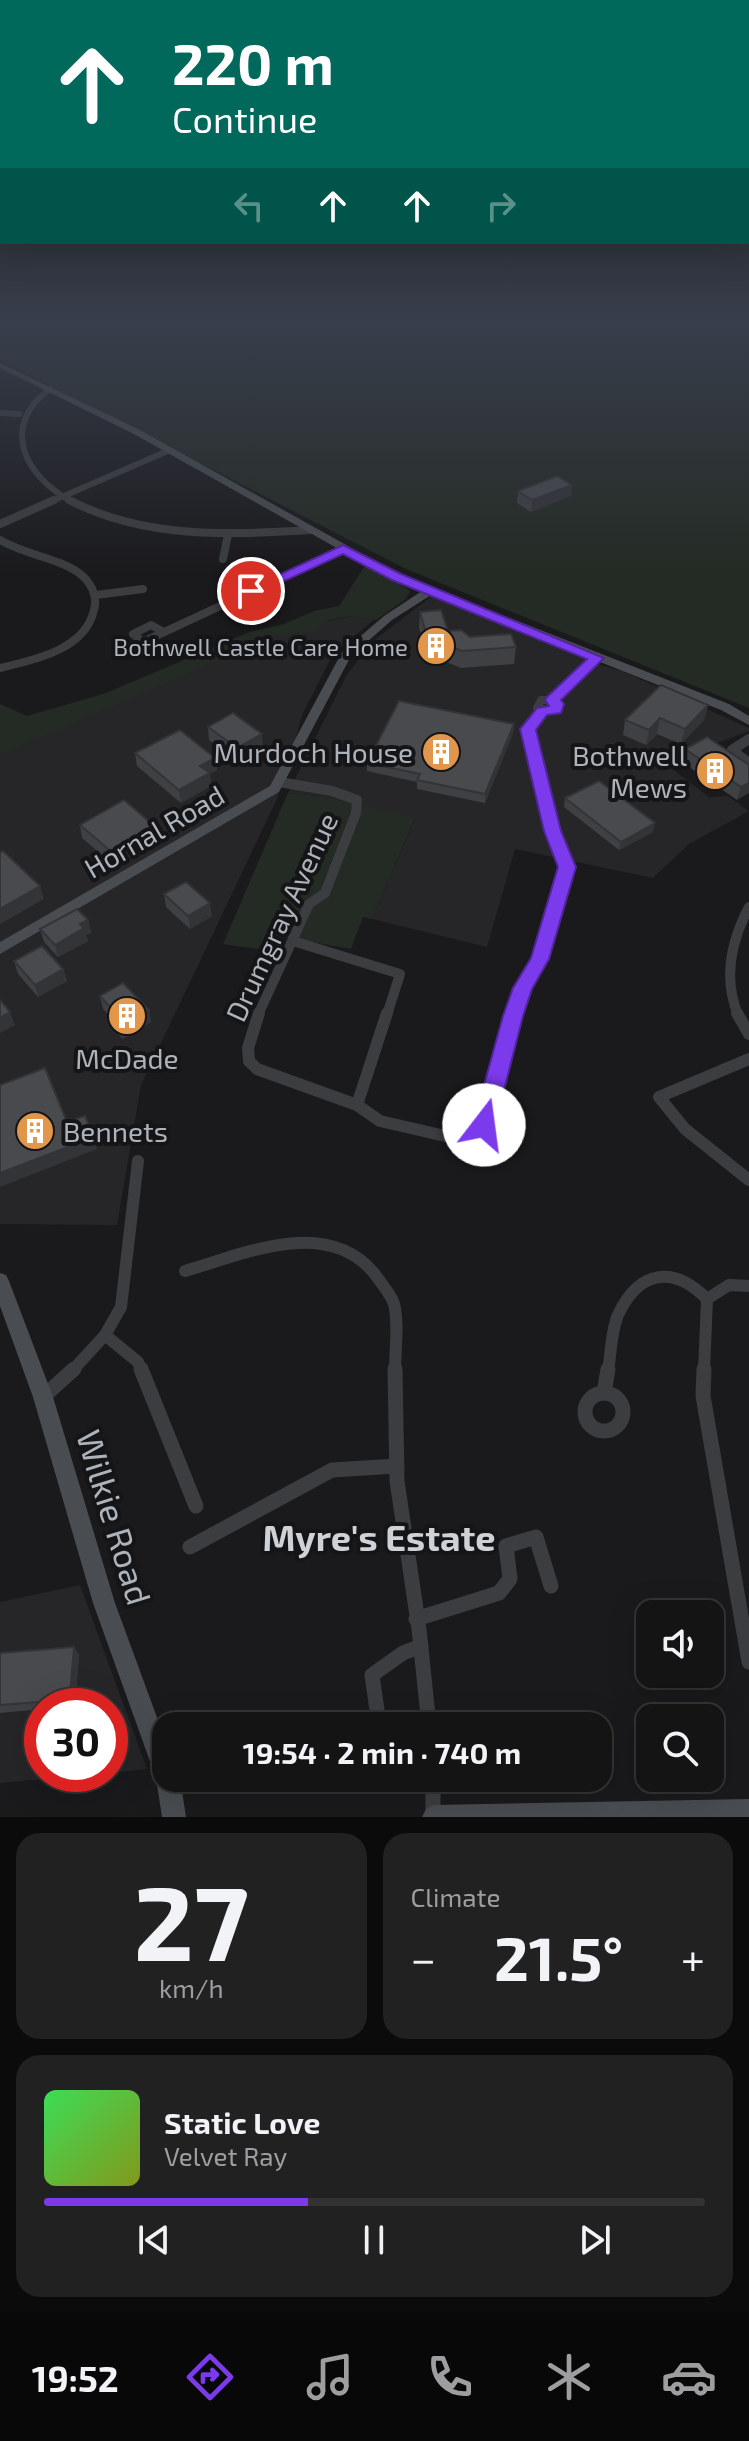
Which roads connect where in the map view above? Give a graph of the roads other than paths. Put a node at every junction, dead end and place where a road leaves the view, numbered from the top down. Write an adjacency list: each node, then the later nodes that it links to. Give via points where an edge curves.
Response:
1 (25, 405): 4 (street)
2 (81, 405): 5 (main road)
3 (0, 413): 4 (street)
4 (19, 414): 6 (street, via 13,442 17,456 43,486)
5 (170, 450): 6 (street); 8 (main road)
6 (60, 496): 7 (street); 9 (street, via 122,523)
7 (0, 524)
8 (313, 532): 9 (street); 11 (main road)
9 (228, 535): 12 (street)
10 (2, 543): 15 (street, via 79,573)
11 (343, 549): 14 (main road); 16 (street, via 162,631 151,625 133,634 142,641)
12 (223, 559)
13 (144, 589): 15 (street)
14 (430, 591): 17 (main road); 22 (main road, Hornal Road, via 346,654)
15 (96, 595): 18 (street, via 93,617 75,639 31,661)
16 (117, 654)
17 (597, 658): 19 (main road); 28 (street, Drumgray Avenue, via 552,700 556,709 542,711 528,729 567,867 540,959 522,988 484,1125 467,1141 380,1121)
18 (0, 668)
19 (749, 721)
20 (749, 739): 21 (street, via 732,750)
21 (749, 763)
22 (279, 782): 24 (street, Drumgray Avenue, via 357,800 325,893 309,904); 25 (main road, Hornal Road)
23 (749, 907): 26 (street, via 735,932 728,970 732,997)
24 (293, 941): 28 (street, Drumgray Avenue, via 254,1024 249,1061 257,1069); 28 (street, via 400,974)
25 (0, 949)
26 (749, 1034)
27 (749, 1059): 30 (street, via 659,1097 685,1129)
28 (357, 1105)
29 (138, 1161): 35 (street, via 121,1307)
30 (749, 1180)
31 (185, 1271): 38 (street, via 301,1241 345,1249 380,1280 394,1304)
32 (0, 1281): 37 (main road, Wilkie Road)
33 (749, 1286): 34 (street, via 729,1285)
34 (707, 1299): 36 (street, via 690,1282 663,1275 635,1288 617,1317); 44 (street, via 703,1396)
35 (105, 1335): 37 (street); 39 (street, via 138,1362)
36 (604, 1393)
37 (43, 1397): 47 (main road, Wilkie Road, via 104,1603)
38 (397, 1466): 40 (street, via 332,1470); 42 (street)
39 (196, 1506)
40 (190, 1547)
41 (551, 1586): 42 (street, via 536,1537 506,1546 510,1579 499,1593)
42 (416, 1619): 43 (street)
43 (421, 1646): 45 (street, via 372,1675); 46 (street)
44 (749, 1662)
45 (376, 1712)
46 (428, 1712)
47 (152, 1734)
48 (170, 1792): 51 (main road, Wilkie Road)
49 (433, 1792): 52 (street)
50 (749, 1811): 53 (main road)
51 (174, 1817)
52 (434, 1817): 53 (main road)
53 (572, 1817)

